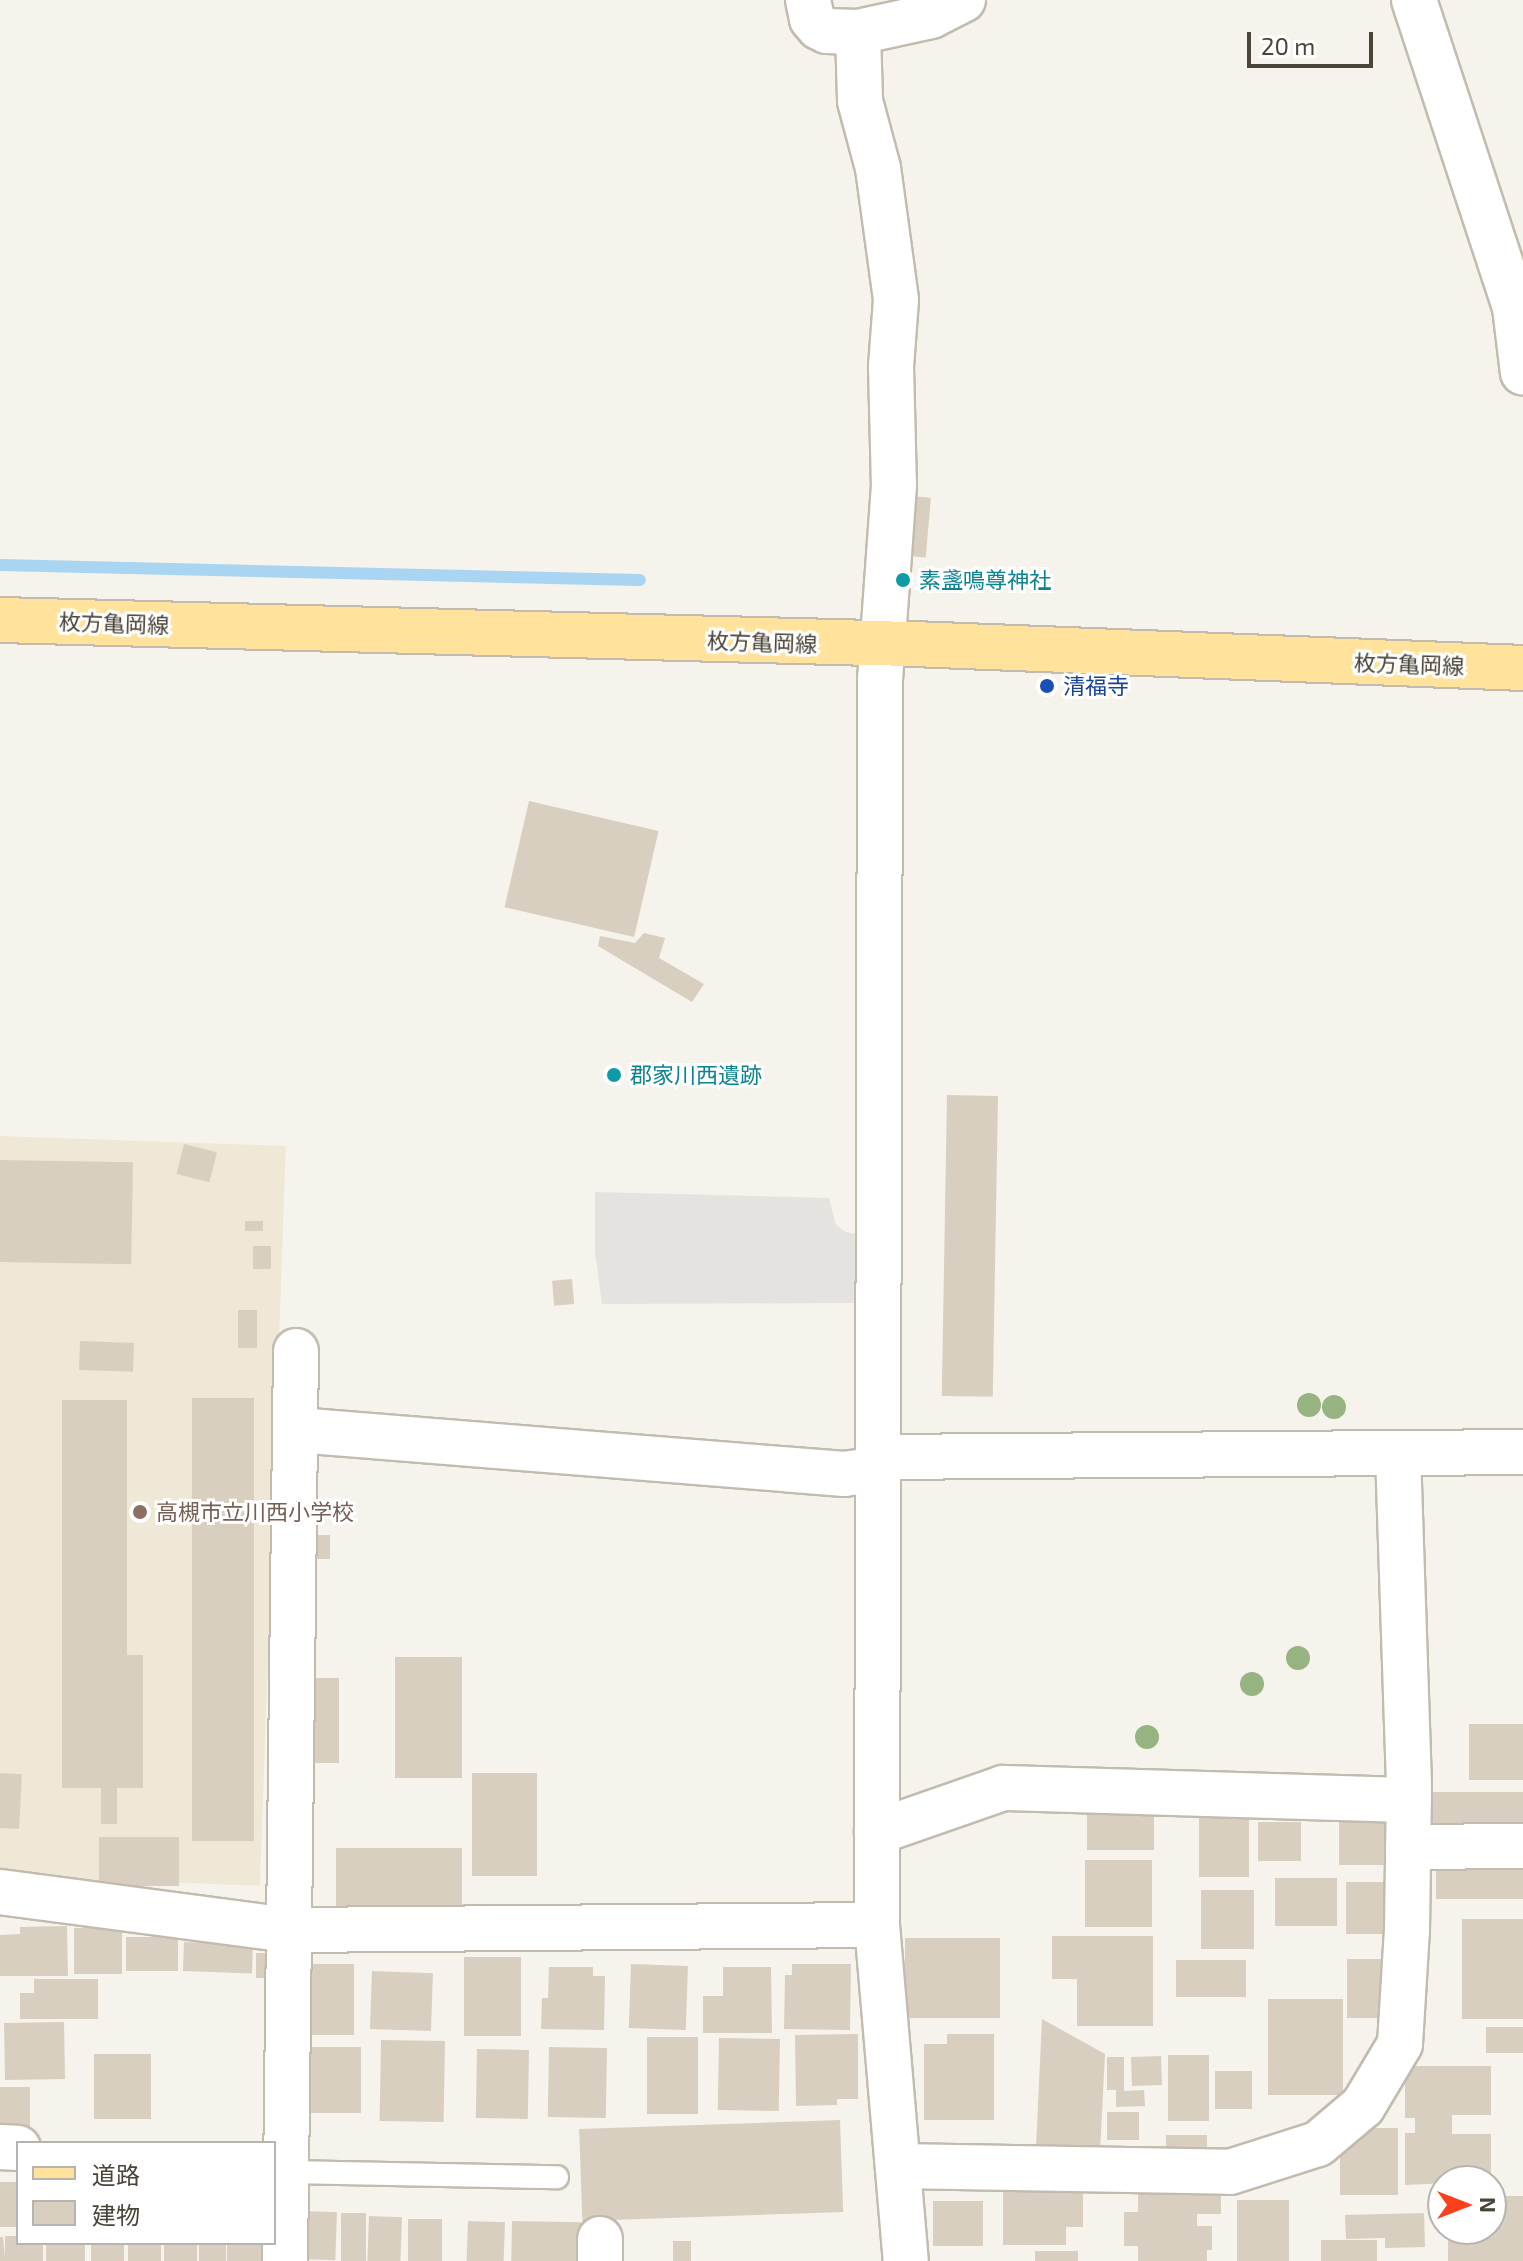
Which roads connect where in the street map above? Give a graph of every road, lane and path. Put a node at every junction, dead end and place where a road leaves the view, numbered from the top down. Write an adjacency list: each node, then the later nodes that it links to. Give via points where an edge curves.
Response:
1 (808, 0): 4 (street, via 819,27)
2 (963, 0): 4 (street, via 931,16)
3 (1414, 0): 5 (street, via 1515,307)
4 (858, 32): 7 (street, via 860,101 878,168 896,300 891,366 894,485)
5 (1523, 373)
6 (0, 620): 7 (main road, 枚方亀岡線)
7 (882, 644): 8 (main road, 枚方亀岡線); 13 (street)
8 (1523, 668)
9 (296, 1351): 10 (street)
10 (297, 1430): 13 (street, via 844,1474); 20 (street)
11 (1523, 1452): 12 (street)
12 (1398, 1454): 13 (street); 14 (street)
13 (879, 1463): 15 (street)
14 (1409, 1800): 15 (street, via 1003,1788); 17 (street)
15 (877, 1832): 19 (street)
16 (1523, 1846): 17 (street)
17 (1408, 1847): 22 (street, via 1400,2044 1363,2106 1318,2144 1230,2172)
18 (0, 1892): 20 (street)
19 (877, 1925): 20 (street); 22 (street)
20 (290, 1930): 21 (street)
21 (283, 2162): 23 (lane); 24 (street)
22 (898, 2166): 25 (street)
23 (557, 2177)
24 (285, 2261)
25 (906, 2261)

